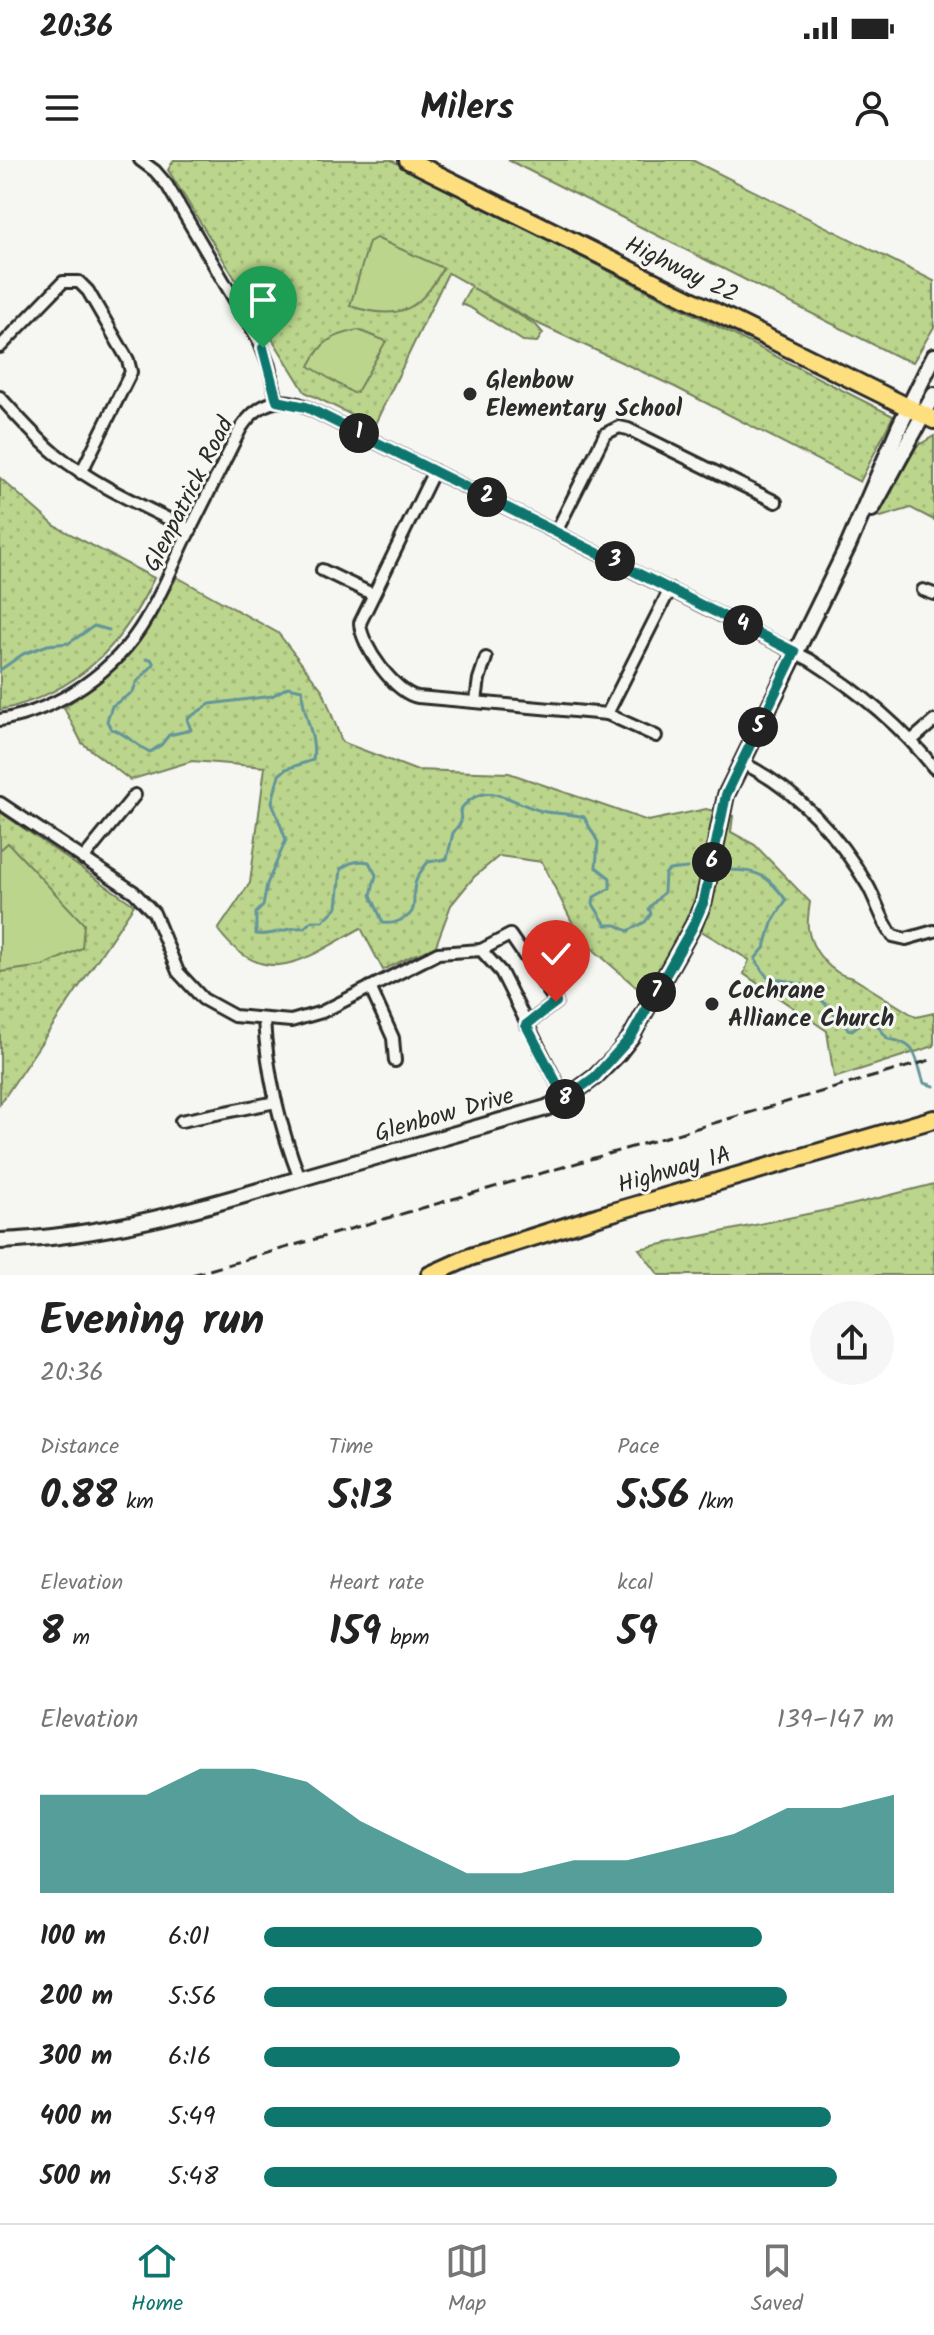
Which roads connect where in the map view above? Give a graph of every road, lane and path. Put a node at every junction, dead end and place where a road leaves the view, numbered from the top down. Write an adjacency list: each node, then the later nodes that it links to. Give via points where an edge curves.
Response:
1 (140, 160): 7 (street, via 167,185 260,343)
2 (408, 160): 8 (main road, Highway 22)
3 (0, 347): 11 (street, via 63,282 79,282 88,291 131,372)
4 (934, 356): 8 (street, Glenbow Drive)
5 (934, 395): 9 (street, Glenbow Drive)
6 (0, 397): 11 (street, via 39,440)
7 (277, 401): 10 (street, via 300,404); 13 (street, Glenpatrick Road, via 262,406 245,422)
8 (908, 407): 9 (main road, Highway 22); 15 (street, Glenbow Drive)
9 (929, 418): 15 (street, Glenbow Drive)
10 (434, 471): 14 (street); 18 (street)
11 (81, 473): 13 (street)
12 (776, 502): 14 (street, via 619,427 605,434)
13 (191, 530): 23 (street, Glenpatrick Road, via 146,620 116,658 56,701)
14 (556, 532): 17 (street)
15 (848, 546): 19 (street, Glenbow Drive)
16 (322, 570): 18 (street)
17 (670, 589): 19 (street); 22 (street)
18 (372, 594): 21 (street, via 361,617 361,634 395,685 412,696)
19 (795, 652): 26 (street, via 863,696); 27 (street, Glenbow Drive)
20 (486, 658): 21 (street)
21 (476, 701): 22 (street)
22 (607, 714): 25 (street)
23 (0, 720)
24 (934, 721): 26 (street)
25 (656, 736)
26 (911, 741): 28 (street)
27 (741, 762): 32 (street, via 782,786 826,827 856,867 893,936 906,939); 38 (street, Glenbow Drive, via 726,795 704,901 693,926 631,1037 595,1077)
28 (934, 768)
29 (135, 795): 31 (street)
30 (0, 803): 31 (street)
31 (83, 859): 35 (street, via 134,892 154,913 178,972 203,999 234,1016)
32 (934, 931)
33 (481, 950): 34 (street, via 438,953); 36 (street, via 501,972); 36 (street, via 510,935 556,1002)
34 (370, 987): 35 (street, via 322,1012 291,1021); 37 (street, via 393,1038)
35 (264, 1020): 39 (street)
36 (526, 1025): 38 (street)
37 (395, 1061)
38 (565, 1099): 42 (street, Glenbow Drive)
39 (276, 1102): 41 (street); 42 (street)
40 (934, 1119): 44 (main road, Highway 1A, via 599,1216)
41 (181, 1121)
42 (300, 1179): 43 (street, Glenbow Drive, via 122,1228)
43 (0, 1241)
44 (430, 1275)

